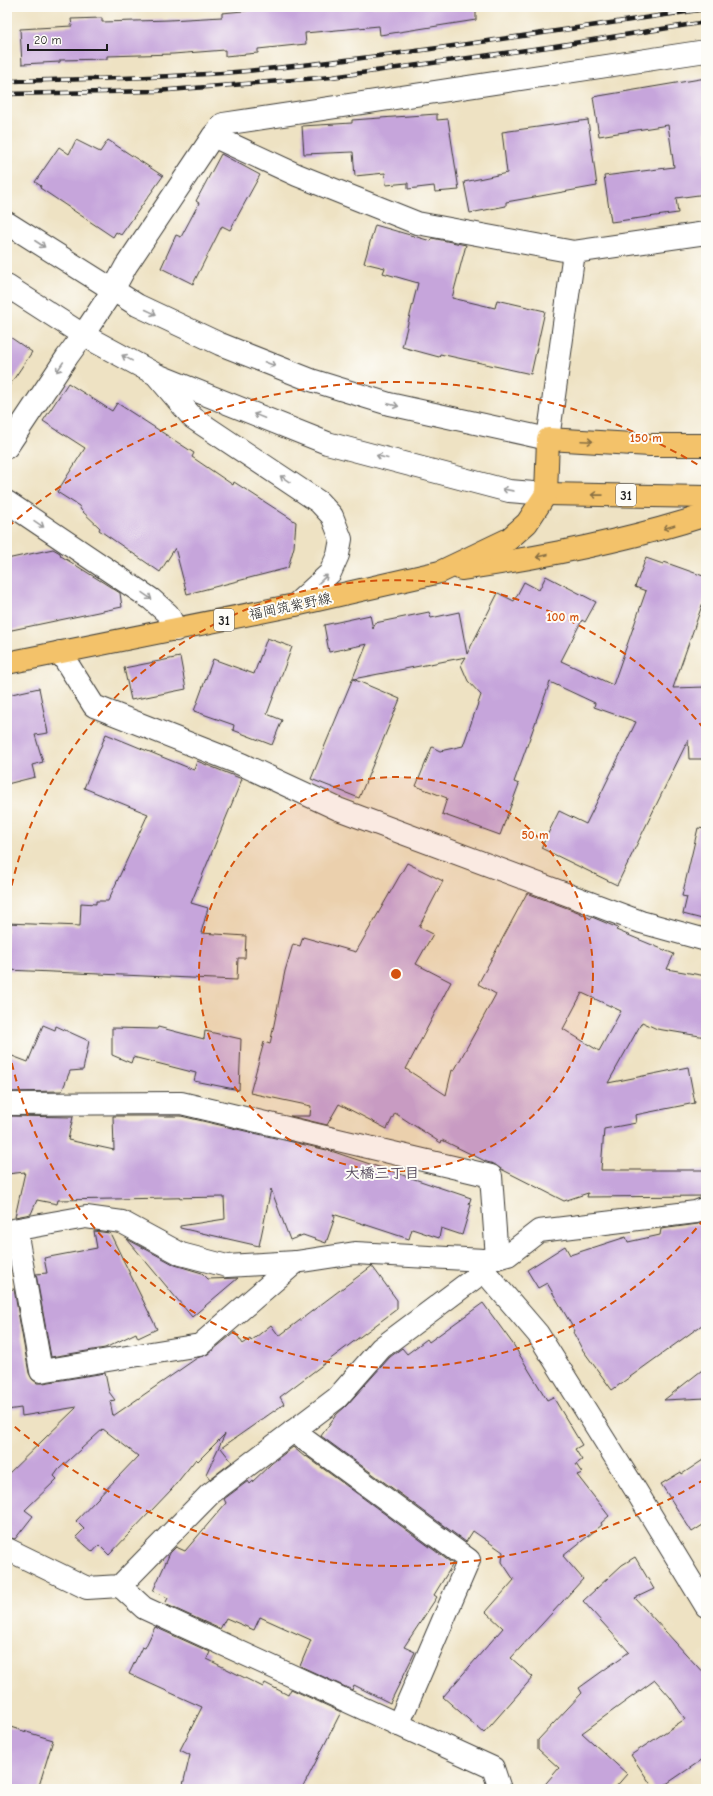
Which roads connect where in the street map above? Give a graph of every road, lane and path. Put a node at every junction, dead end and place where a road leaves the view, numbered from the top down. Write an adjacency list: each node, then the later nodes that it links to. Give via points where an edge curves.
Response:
1 (706, 51): 2 (street, via 223,124)
2 (213, 136): 5 (street, via 297,175 417,223); 7 (street, via 126,266)
3 (7, 223): 7 (street, one-way to 7)
4 (706, 233): 5 (street)
5 (574, 252): 10 (street)
6 (7, 286): 8 (street)
7 (113, 290): 8 (street); 10 (street, one-way to 10, via 137,305 220,344 311,380 389,404)
8 (84, 336): 9 (street, one-way to 8); 12 (street, one-way to 12, via 66,357)
9 (157, 375): 13 (street, one-way to 9, via 509,491 327,443); 18 (street, one-way to 9, via 330,573 338,555 341,538 332,516 319,502 193,418)
10 (548, 439): 11 (main road, one-way to 11); 13 (main road)
11 (706, 445)
12 (7, 447)
13 (546, 494): 14 (main road, 31, one-way to 13); 17 (main road, 福岡筑紫野線 / 31, via 527,523 509,539)
14 (706, 497)
15 (7, 502): 19 (street, one-way to 19, via 151,599 168,614)
16 (706, 515): 17 (main road, one-way to 17, via 658,531 537,558)
17 (440, 572): 18 (main road, 福岡筑紫野線 / 31)
18 (295, 606): 19 (main road, 福岡筑紫野線 / 31)
19 (176, 630): 20 (main road, 福岡筑紫野線 / 31)
20 (60, 652): 21 (main road, 福岡筑紫野線 / 31); 22 (street, via 94,706 241,764 338,808 641,922)
21 (7, 663)
22 (706, 940)
23 (7, 1104): 27 (street, via 181,1103 491,1176)
24 (706, 1208): 27 (street, via 696,1212 540,1231 508,1255)
25 (11, 1231): 26 (street, via 86,1217 122,1222 181,1254 227,1266); 26 (street, via 41,1371 200,1345)
26 (296, 1262): 27 (street, via 355,1253)
27 (488, 1263): 28 (street, via 381,1348 337,1398); 31 (street, via 538,1334)
28 (292, 1432): 30 (street, via 210,1494); 32 (street, via 469,1560)
29 (7, 1549): 30 (street, via 87,1588)
30 (120, 1586): 32 (street, via 144,1608)
31 (706, 1606)
32 (398, 1725): 33 (street, via 493,1768)
33 (500, 1789)

